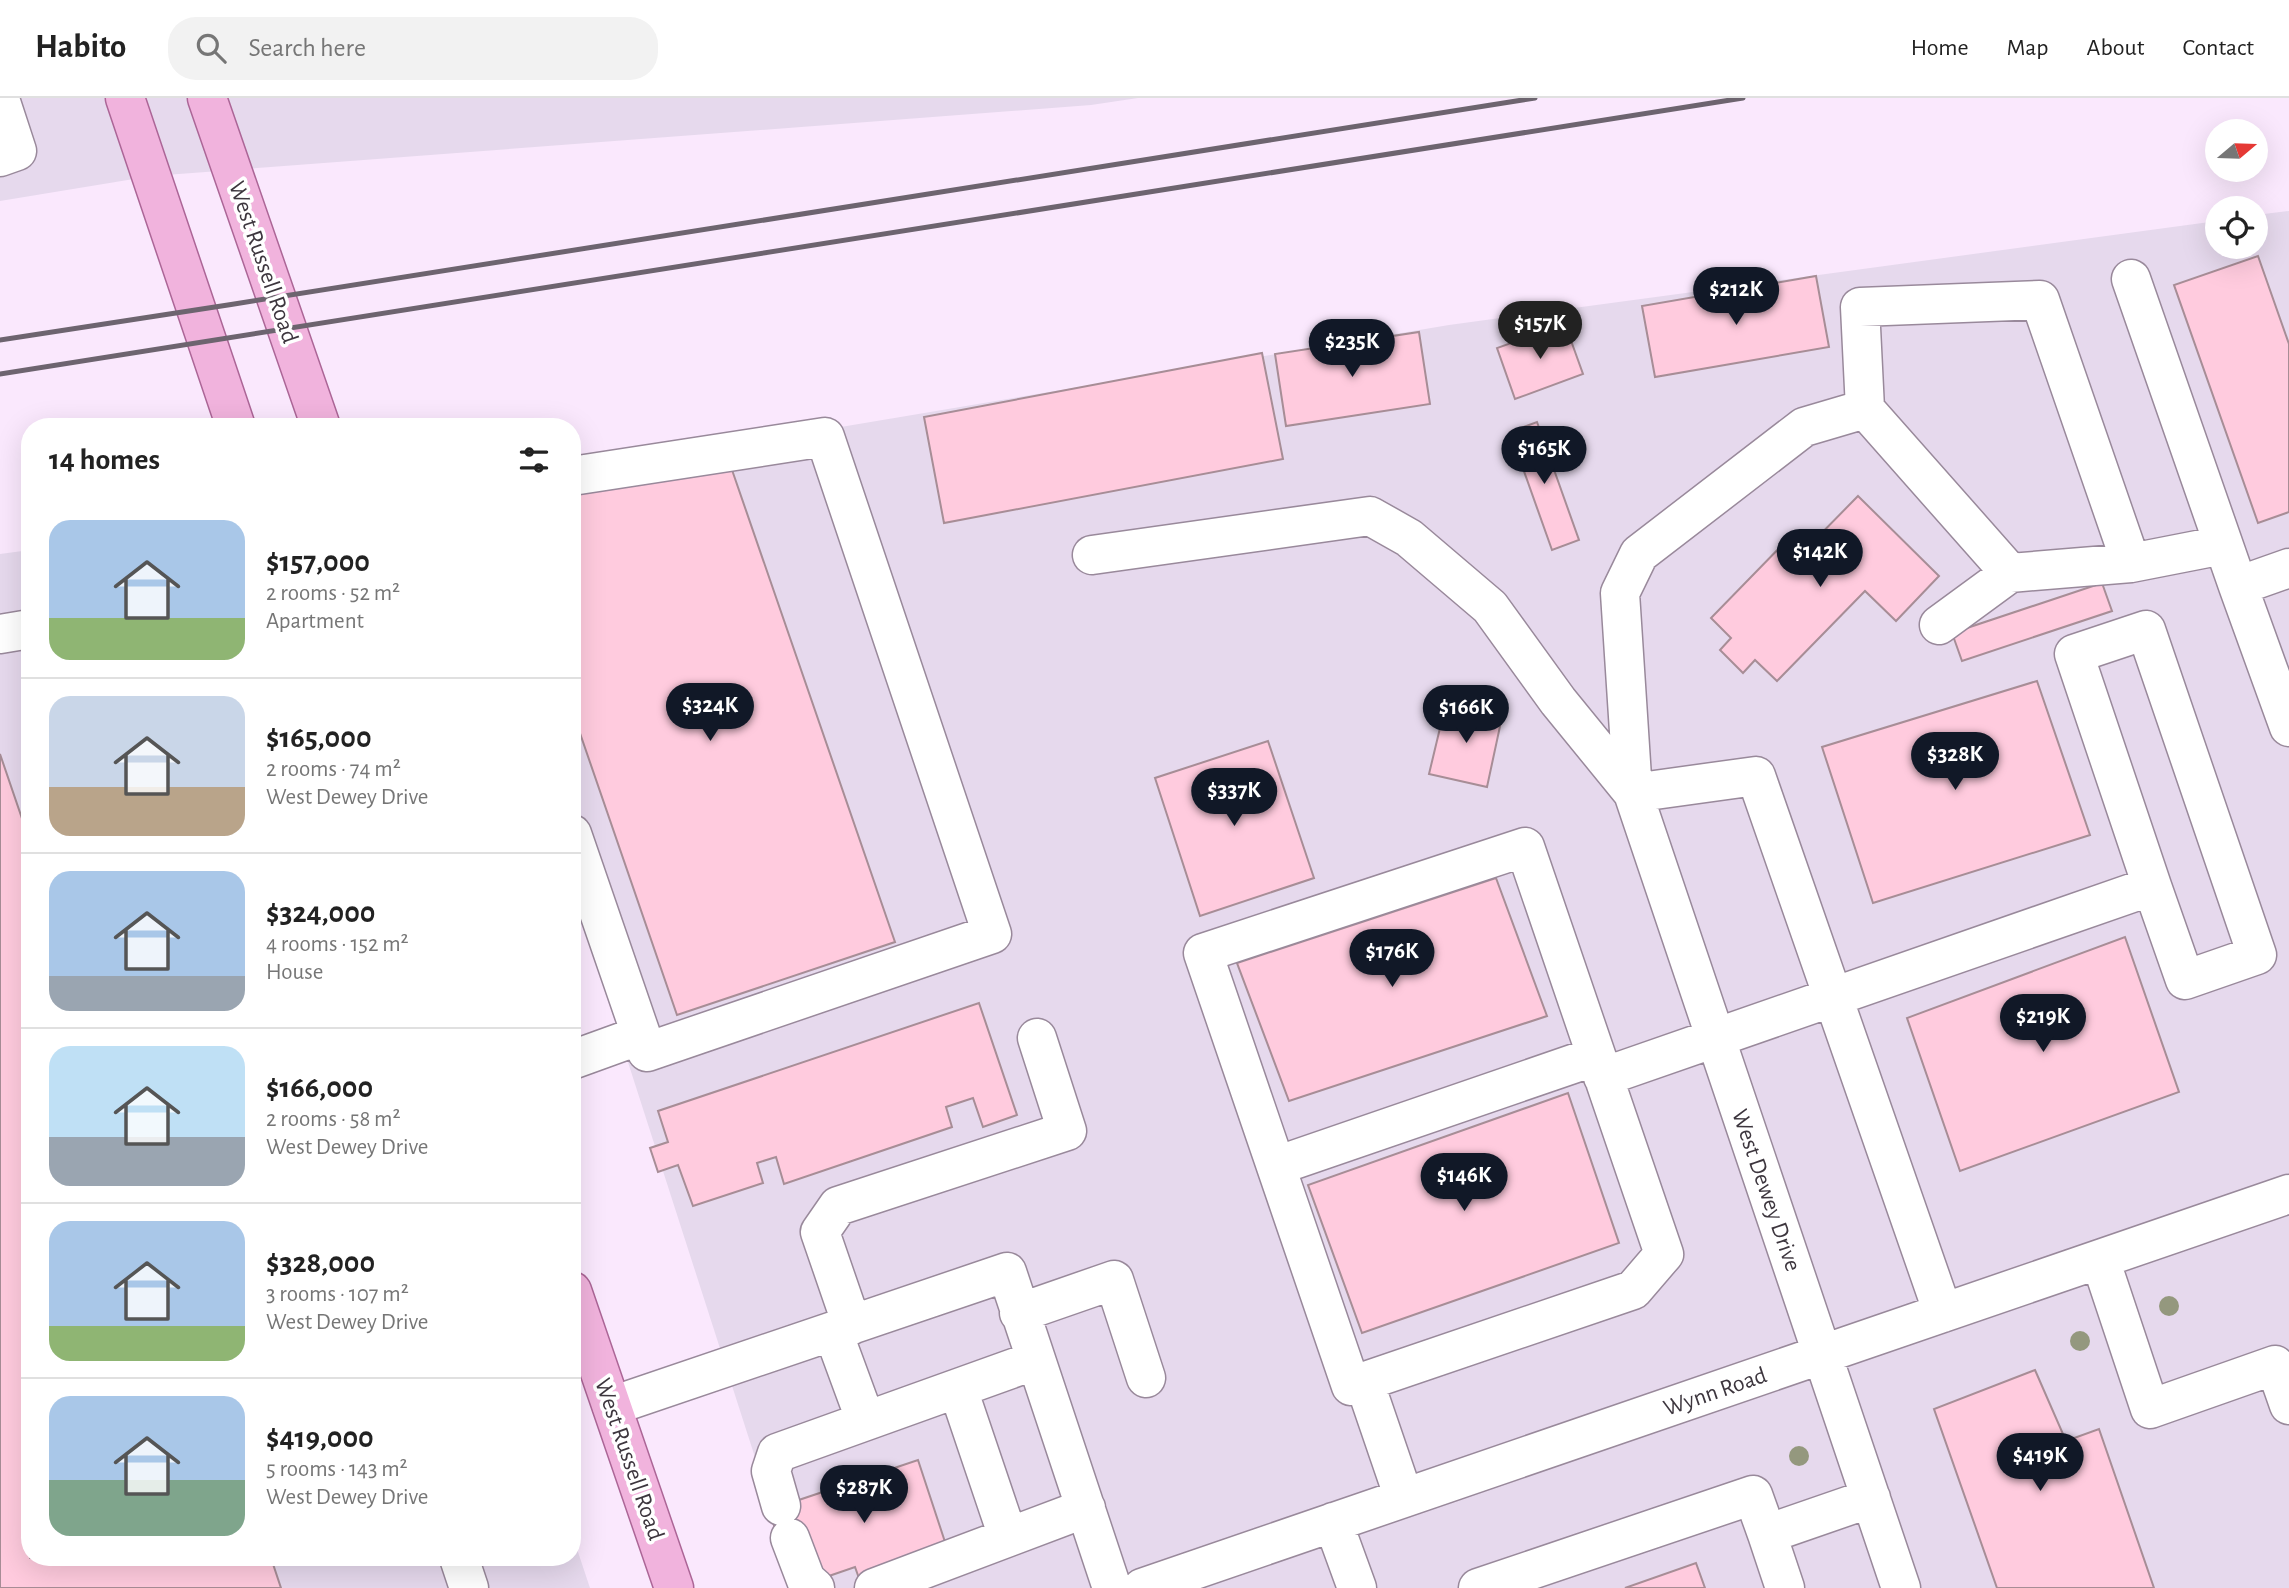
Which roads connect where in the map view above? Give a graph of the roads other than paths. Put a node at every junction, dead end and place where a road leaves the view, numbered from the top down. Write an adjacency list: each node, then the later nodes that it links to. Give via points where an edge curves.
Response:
1 (125, 98): 7 (main road)
2 (207, 98): 8 (main road, West Russell Road)
3 (0, 99): 4 (street, via 17,151)
4 (0, 157)
5 (2131, 279): 10 (street)
6 (1865, 409): 12 (street, via 1860,307 2040,300); 14 (street); 20 (street, via 1804,427 1639,554 1620,593)
7 (233, 418)
8 (318, 418)
9 (581, 475): 24 (street, via 825,437 992,934 647,1052)
10 (2223, 545): 12 (street); 15 (street)
11 (1092, 555): 20 (street, via 1370,516 1409,538 1490,607)
12 (2131, 562): 14 (street)
13 (2289, 568): 15 (street)
14 (2011, 573): 16 (street)
15 (2238, 586): 19 (street)
16 (1939, 625)
17 (21, 630): 18 (street)
18 (0, 634)
19 (2289, 727)
20 (1633, 793): 23 (street, via 1756,776); 26 (street, West Dewey Drive)
21 (581, 860): 24 (street)
22 (2152, 886): 22 (street, via 2185,980 2257,955 2146,630 2074,654); 23 (street)
23 (1833, 997): 26 (street); 33 (street)
24 (641, 1035): 27 (street)
25 (1037, 1038): 34 (street, via 1067,1131 838,1206 820,1232)
26 (1715, 1038): 28 (street); 36 (street, West Dewey Drive)
27 (581, 1057)
28 (1600, 1066): 29 (street); 29 (street, via 1525,847 1203,953); 39 (street, via 1664,1254 1633,1290)
29 (1276, 1166): 39 (street, via 1351,1386)
30 (2289, 1194): 31 (street, Wynn Road)
31 (2100, 1259): 33 (street, Wynn Road); 41 (street, via 2150,1409 2275,1365)
32 (1019, 1313): 34 (street, via 1007,1272); 37 (street); 38 (street, via 1114,1280)
33 (1943, 1313): 36 (street, Wynn Road)
34 (843, 1328): 42 (street); 43 (street)
35 (581, 1347): 42 (main road, West Russell Road)
36 (1821, 1354): 44 (street, Wynn Road); 45 (street, West Dewey Drive)
37 (1036, 1360): 40 (street); 46 (street)
38 (1146, 1378)
39 (1364, 1381): 44 (street)
40 (958, 1389): 43 (street); 49 (street)
41 (2289, 1405)
42 (612, 1406): 53 (main road, West Russell Road)
43 (864, 1419): 54 (street, via 777,1453 771,1471 806,1580)
44 (1404, 1498): 47 (street, Wynn Road)
45 (1871, 1498): 48 (street); 60 (street, West Dewey Drive)
46 (1086, 1508): 49 (street); 56 (street)
47 (1334, 1522): 51 (street, Wynn Road); 57 (street)
48 (1767, 1534): 58 (street, via 1754,1495); 59 (street)
49 (1008, 1537): 55 (street)
50 (462, 1566): 52 (street)
51 (1157, 1585)
52 (469, 1588)
53 (674, 1588)
54 (814, 1588)
55 (874, 1588)
56 (1112, 1588)
57 (1357, 1588)
58 (1478, 1588)
59 (1785, 1588)
60 (1901, 1588)

